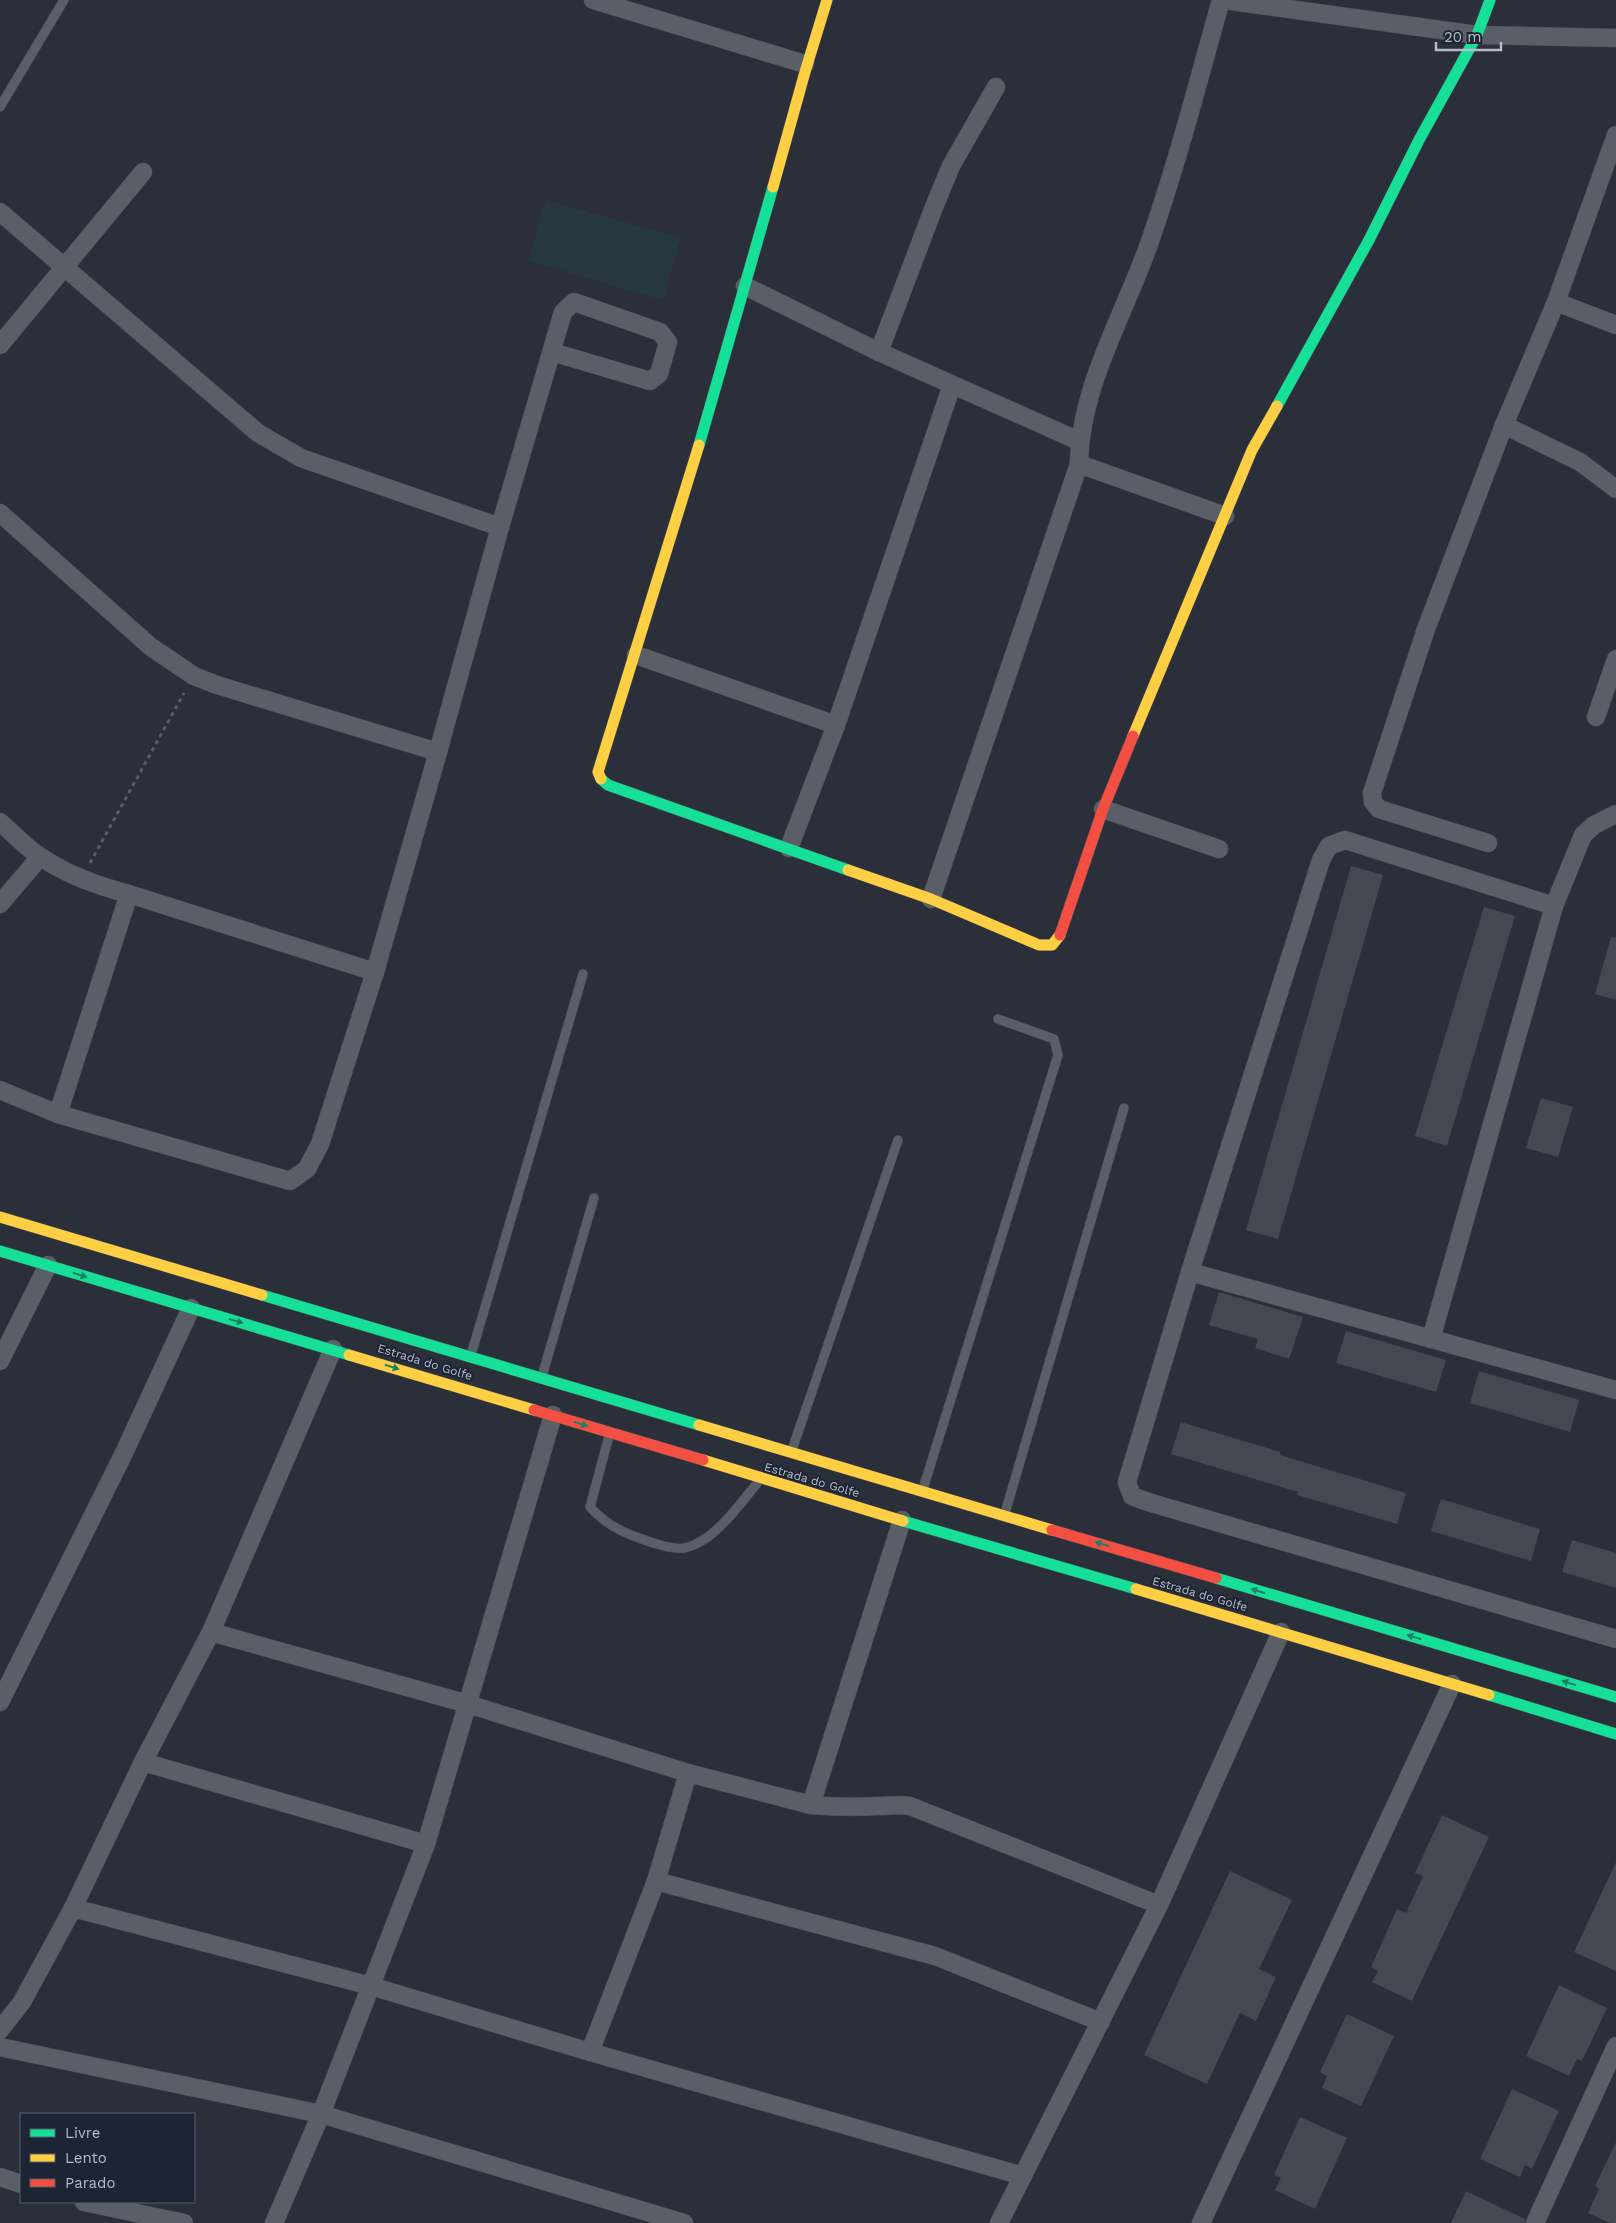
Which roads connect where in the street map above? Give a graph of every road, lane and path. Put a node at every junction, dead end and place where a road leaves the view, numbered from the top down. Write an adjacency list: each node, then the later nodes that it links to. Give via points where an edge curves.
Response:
1 (64, 0): 10 (lane)
2 (592, 0): 8 (street)
3 (827, 0): 8 (main road)
4 (1222, 0): 6 (street); 23 (street, via 1164,200 1095,380)
5 (1490, 0): 6 (main road)
6 (1477, 35): 7 (street); 27 (main road, via 1369,240 1252,450)
7 (1616, 38)
8 (805, 64): 15 (main road)
9 (996, 87): 20 (street, via 951,166)
10 (0, 108)
11 (1616, 135): 16 (street)
12 (143, 172): 14 (street)
13 (0, 212): 14 (street)
14 (64, 267): 18 (street); 28 (street, via 276,445 301,458)
15 (745, 286): 20 (street); 29 (main road)
16 (1556, 302): 17 (street); 22 (street)
17 (1616, 325)
18 (0, 345)
19 (552, 352): 19 (street, via 563,312 574,302 660,332 668,342 660,374 650,381); 28 (street)
20 (879, 352): 21 (street)
21 (952, 385): 23 (street); 33 (street)
22 (1504, 425): 25 (street, via 1580,462); 38 (street, via 1426,629 1372,793 1373,802 1379,809)
23 (1080, 441): 24 (street)
24 (1080, 464): 27 (street); 44 (street)
25 (1616, 489)
26 (0, 513): 31 (street, via 151,647)
27 (1225, 516): 35 (main road)
28 (500, 527): 34 (street)
29 (636, 655): 33 (street); 39 (main road, via 598,772 601,780)
30 (1616, 659): 32 (street)
31 (194, 676): 34 (street); 42 (path)
32 (1596, 717)
33 (836, 724): 39 (street)
34 (438, 752): 47 (street)
35 (1103, 809): 40 (street); 44 (main road, via 1060,937 1052,945 1039,945)
36 (1616, 814): 46 (street, via 1594,825 1584,835)
37 (0, 822): 41 (street)
38 (1488, 843)
39 (789, 848): 44 (main road)
40 (1219, 849)
41 (40, 857): 42 (street); 45 (street)
42 (82, 878): 43 (street)
43 (129, 894): 47 (street); 52 (street)
44 (932, 899)
45 (0, 904)
46 (1554, 906): 58 (street, via 1344,840 1329,846 1321,860); 60 (street)
47 (374, 972): 52 (street, via 320,1144 307,1169 290,1181)
48 (584, 974): 62 (lane)
49 (998, 1019): 70 (lane, via 1054,1039 1058,1056)
50 (0, 1090): 52 (street)
51 (1124, 1108): 71 (lane)
52 (58, 1114)
53 (898, 1140): 68 (lane)
54 (594, 1198): 64 (lane)
55 (0, 1217): 62 (main road, Estrada do Golfe)
56 (0, 1251): 57 (main road, Estrada do Golfe)
57 (48, 1265): 59 (main road, Estrada do Golfe, one-way to 59); 63 (street)
58 (1190, 1272): 60 (street); 75 (street, via 1127,1482 1132,1496)
59 (191, 1308): 61 (main road, Estrada do Golfe, one-way to 61); 78 (street, via 123,1456)
60 (1431, 1339): 65 (street)
61 (333, 1349): 66 (main road, Estrada do Golfe, one-way to 66); 73 (street)
62 (470, 1358): 64 (main road, Estrada do Golfe)
63 (0, 1361)
64 (541, 1378): 68 (main road, Estrada do Golfe)
65 (1616, 1390)
66 (553, 1415): 67 (main road, Estrada do Golfe, one-way to 67); 79 (street)
67 (610, 1433): 69 (main road, Estrada do Golfe); 69 (lane, via 590,1507 623,1532 653,1543 683,1549 705,1539 727,1520)
68 (791, 1452): 70 (main road, Estrada do Golfe)
69 (760, 1479): 72 (main road, Estrada do Golfe)
70 (922, 1491): 71 (main road, Estrada do Golfe)
71 (1004, 1515): 77 (main road, Estrada do Golfe, one-way to 71)
72 (902, 1520): 74 (main road, Estrada do Golfe); 83 (street)
73 (210, 1632): 79 (street); 81 (street)
74 (1281, 1632): 76 (main road, Estrada do Golfe); 86 (street)
75 (1616, 1639)
76 (1452, 1684): 80 (main road, Estrada do Golfe); 103 (street)
77 (1616, 1697)
78 (0, 1702)
79 (468, 1704): 82 (street); 84 (street)
80 (1616, 1734)
81 (143, 1762): 84 (street); 87 (street)
82 (688, 1772): 83 (street); 85 (street)
83 (811, 1805): 86 (street, via 882,1806 895,1803 910,1806)
84 (426, 1844): 88 (street)
85 (656, 1881): 89 (street, via 935,1956); 93 (street)
86 (1159, 1905): 89 (street)
87 (73, 1908): 88 (street); 90 (street, via 22,2002)
88 (371, 1986): 93 (street); 94 (street)
89 (1101, 2022): 95 (street)
90 (0, 2030)
91 (1616, 2046): 104 (street)
92 (0, 2047): 94 (street)
93 (590, 2052): 95 (street)
94 (321, 2114): 100 (street); 101 (street)
95 (1024, 2176): 102 (street)
96 (0, 2177): 97 (street)
97 (20, 2184)
98 (89, 2203): 99 (street)
99 (184, 2223)
100 (274, 2223)
101 (684, 2223)
102 (999, 2223)
103 (1201, 2223)
104 (1535, 2223)

